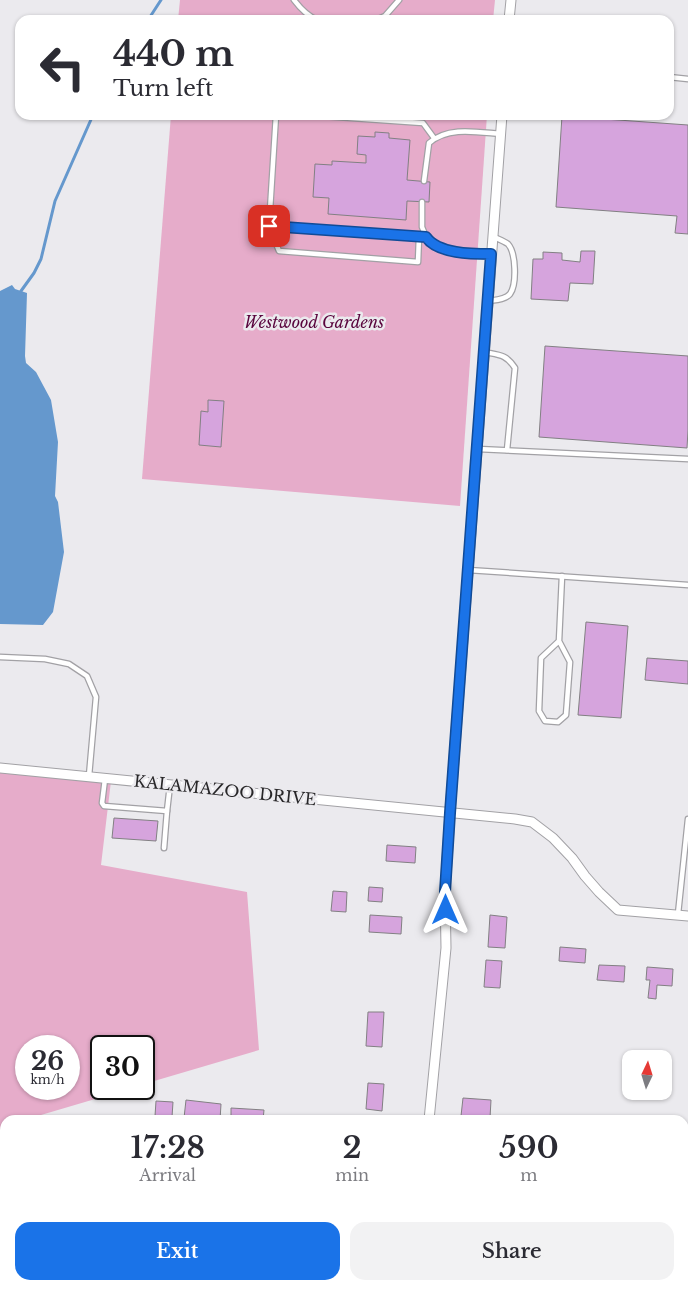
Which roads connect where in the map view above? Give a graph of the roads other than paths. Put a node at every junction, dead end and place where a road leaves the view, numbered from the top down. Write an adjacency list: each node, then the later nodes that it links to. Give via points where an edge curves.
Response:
1 (294, 0): 4 (lane)
2 (399, 0): 5 (lane)
3 (511, 0): 6 (street)
4 (309, 15)
5 (386, 15)
6 (510, 15)
7 (674, 78): 8 (lane)
8 (688, 79)
9 (276, 120): 16 (lane)
10 (385, 120): 13 (lane, via 423,123)
11 (501, 120): 12 (street)
12 (500, 134): 13 (lane, via 462,131); 18 (street)
13 (434, 138): 14 (lane, via 429,143)
14 (424, 181)
15 (422, 202): 19 (lane, via 422,227)
16 (269, 226): 17 (lane); 17 (lane, via 279,252 418,262)
17 (419, 236): 19 (lane)
18 (493, 236): 20 (street); 21 (lane, via 506,242 515,261 510,294)
19 (426, 237): 20 (lane, via 440,247 461,253)
20 (491, 254): 21 (street)
21 (488, 301): 22 (street)
22 (484, 352): 23 (street); 24 (lane, via 501,355 515,368)
23 (476, 449): 24 (lane); 26 (street)
24 (507, 450): 25 (lane)
25 (688, 459)
26 (468, 570): 27 (lane); 36 (street)
27 (562, 576): 28 (lane); 29 (lane)
28 (688, 585)
29 (559, 641): 29 (lane, via 570,662 566,715 558,722 545,721 539,711 541,658)
30 (0, 657): 32 (lane, via 53,660 69,664 87,676 96,698)
31 (0, 768): 32 (street, KALAMAZOO DRIVE)
32 (90, 776): 33 (street, KALAMAZOO DRIVE)
33 (105, 778): 34 (street, KALAMAZOO DRIVE); 35 (lane, via 104,806)
34 (170, 784): 35 (lane); 36 (street, KALAMAZOO DRIVE)
35 (167, 811): 38 (lane)
36 (450, 813): 39 (street, KALAMAZOO DRIVE, via 532,822 553,838 618,910); 41 (street, via 445,892 446,948)
37 (688, 819): 39 (lane)
38 (164, 848)
39 (678, 915): 40 (street, KALAMAZOO DRIVE)
40 (688, 916)
41 (429, 1115)

